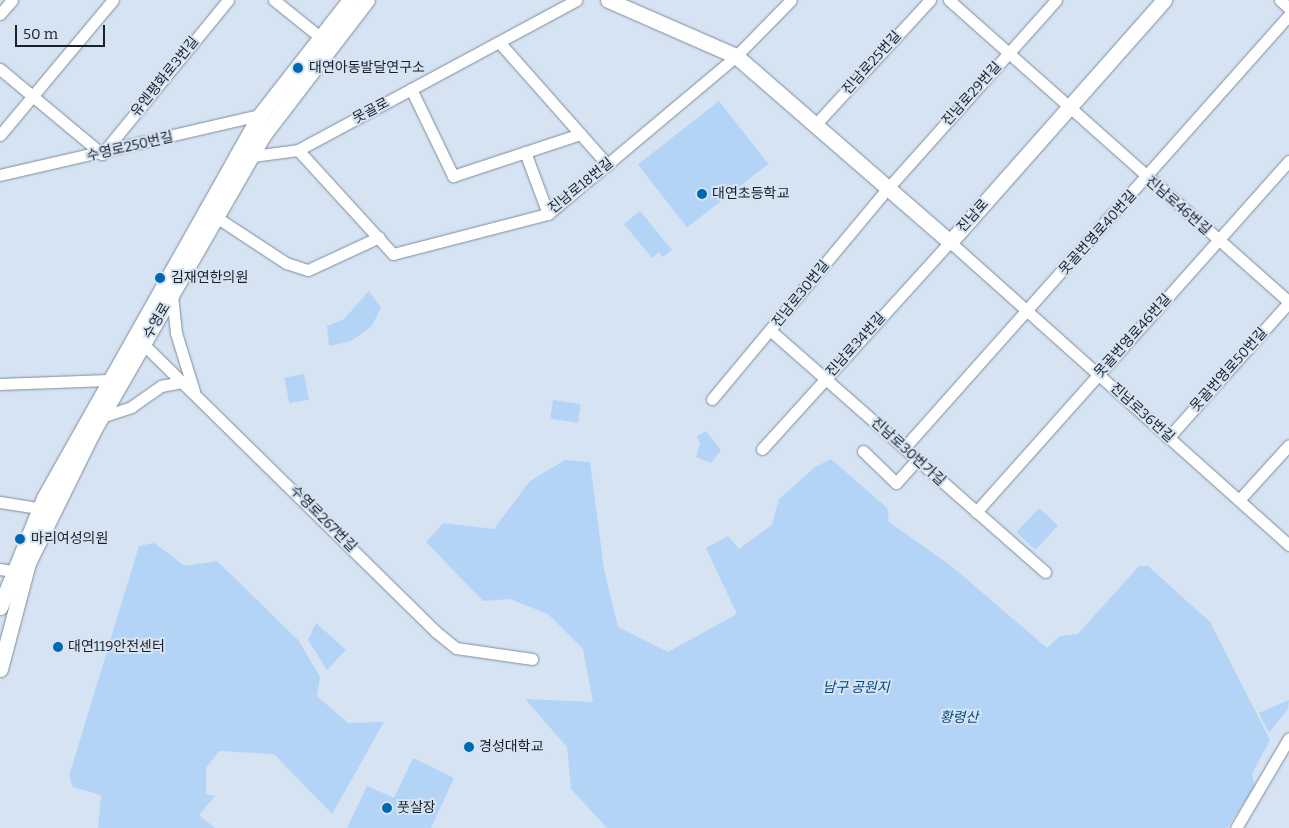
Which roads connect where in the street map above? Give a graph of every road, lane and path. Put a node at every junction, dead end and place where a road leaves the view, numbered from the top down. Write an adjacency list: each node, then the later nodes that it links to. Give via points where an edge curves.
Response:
1 (12, 0): 16 (street)
2 (113, 0): 24 (street)
3 (228, 0): 32 (street, 유엔평화로3번길)
4 (274, 0): 18 (street)
5 (350, 0): 18 (main road, 수영로)
6 (367, 0): 33 (main road, 수영로)
7 (576, 0): 19 (street, 못골로)
8 (608, 0): 21 (main road, 진남로)
9 (791, 0): 21 (street)
10 (930, 0): 27 (street, 진남로25번길)
11 (949, 0): 20 (street, 진남로46번길)
12 (1056, 0): 20 (street, 진남로29번길)
13 (1164, 0): 25 (main road, 진남로)
14 (1280, 0): 15 (street)
15 (1289, 8)
16 (0, 14)
17 (1289, 15): 37 (street, 못골번영로40번길)
18 (320, 37): 26 (main road, 수영로)
19 (499, 42): 23 (street, 못골로); 28 (street)
20 (1010, 52): 25 (street, 진남로46번길); 38 (street, 진남로29번길)
21 (736, 56): 27 (main road, 진남로); 35 (street, 진남로18번길)
22 (0, 69): 24 (street)
23 (411, 89): 30 (street, 못골로); 31 (street, via 453,176)
24 (33, 96): 29 (street); 32 (street)
25 (1069, 108): 37 (street, 진남로46번길); 43 (main road, 진남로)
26 (260, 116): 32 (street, 수영로250번길); 33 (main road, 수영로)
27 (815, 126): 38 (main road, 진남로)
28 (580, 134): 31 (street); 35 (street)
29 (0, 135)
30 (298, 150): 33 (street, 못골로); 41 (street)
31 (525, 152): 39 (street)
32 (102, 154): 36 (street, 수영로250번길)
33 (243, 157): 40 (main road, 수영로); 48 (main road, 수영로)
34 (1289, 161): 42 (street, 못골번영로46번길)
35 (608, 165): 39 (street, 진남로18번길)
36 (0, 174)
37 (1147, 178): 42 (street, 진남로46번길); 46 (street, 못골번영로40번길)
38 (888, 188): 43 (main road, 진남로); 47 (street, 진남로30번길)
39 (548, 214): 41 (street, 진남로18번길, via 394,254)
40 (216, 217): 41 (street, via 286,263 308,270); 44 (main road, 수영로)
41 (379, 237)
42 (1218, 240): 45 (street, 진남로46번길); 49 (street, 못골번영로46번길)
43 (950, 242): 46 (street, 진남로36번길); 50 (street, 진남로34번길)
44 (172, 295): 48 (main road, 수영로); 54 (street, via 176,333)
45 (1289, 302): 57 (street, 못골번영로50번길)
46 (1027, 311): 49 (street, 진남로36번길); 59 (street, 못골번영로40번길)
47 (771, 331): 50 (street, 진남로30번가길); 55 (street, 진남로30번길)
48 (139, 340): 51 (main road, 수영로); 52 (street, 수영로267번길); 56 (main road, 수영로)
49 (1098, 375): 57 (street, 진남로36번길); 66 (street, 못골번영로46번길)
50 (826, 379): 59 (street, 진남로30번가길); 60 (street, 진남로34번길)
51 (108, 380): 53 (street); 65 (main road, 수영로)
52 (182, 382): 54 (street, 수영로267번길); 56 (street, via 161,386 131,407)
53 (0, 384)
54 (195, 394): 71 (street, 수영로267번길, via 449,642 480,653)
55 (712, 399)
56 (101, 417): 72 (main road, 수영로, via 37,540 18,592)
57 (1168, 438): 63 (street, 진남로36번길)
58 (1289, 445): 63 (street)
59 (904, 448): 62 (street, 진남로30번가길)
60 (762, 449)
61 (863, 451): 62 (street, via 896,483)
62 (917, 460): 66 (street, 진남로30번가길)
63 (1239, 500): 67 (street, 진남로36번길)
64 (0, 502): 65 (street)
65 (39, 508): 68 (main road, 수영로)
66 (976, 512): 69 (street, 진남로30번가길)
67 (1289, 545)
68 (6, 570): 70 (main road, 수영로)
69 (1045, 572)
70 (0, 607)
71 (532, 659)
72 (0, 669)
73 (1289, 738): 74 (street)
74 (1236, 828)

